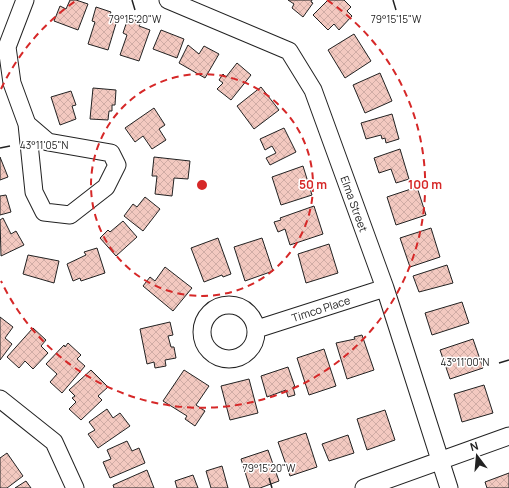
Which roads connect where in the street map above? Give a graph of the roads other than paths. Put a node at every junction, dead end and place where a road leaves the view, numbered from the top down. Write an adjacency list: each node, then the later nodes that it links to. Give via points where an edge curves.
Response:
1 (25, 0): 3 (street, via 7,47 12,82)
2 (168, 0): 4 (street, Elma Street, via 289,51 313,90)
3 (28, 124): 3 (street, via 34,192 44,212 70,215 106,186 117,166 111,153 48,142)
4 (385, 288): 5 (street, Timco Place); 8 (street, Elma Street)
5 (257, 329)
6 (0, 399): 9 (street, via 54,442)
7 (509, 436): 8 (street)
8 (440, 461): 10 (street); 11 (street, Elma Street)
9 (75, 488)
10 (364, 488)
11 (449, 488)

